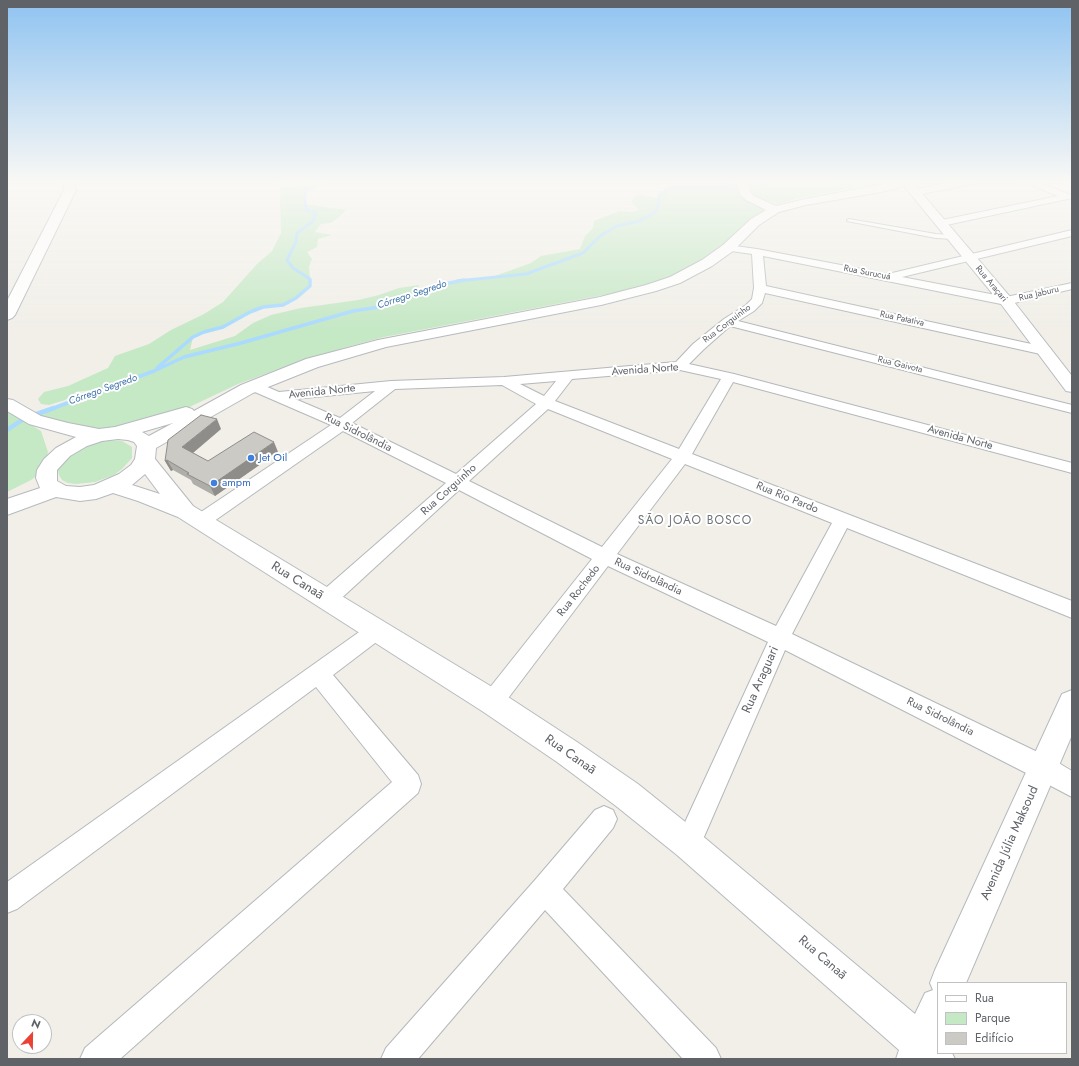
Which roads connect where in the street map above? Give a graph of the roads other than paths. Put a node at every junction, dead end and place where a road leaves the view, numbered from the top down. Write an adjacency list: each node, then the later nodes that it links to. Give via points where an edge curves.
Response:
1 (49, 231): 14 (street)
2 (746, 231): 7 (street)
3 (907, 231): 6 (lane)
4 (948, 231): 6 (street, Rua Araçari)
5 (1072, 233): 9 (street)
6 (953, 237): 9 (street, Rua Araçari)
7 (728, 248): 8 (street, Rua Surucuá); 22 (street, via 692,272 651,288 601,301 384,343 312,363)
8 (757, 252): 10 (street, Rua Surucuá); 12 (street, Rua Corguinho)
9 (968, 257): 10 (street); 13 (street, Rua Araçari)
10 (886, 277): 13 (street, Rua Surucuá)
11 (1072, 286): 13 (street, Rua Jaburu)
12 (760, 288): 15 (street, Rua Corguinho, via 758,300); 16 (street, Rua Patativa)
13 (1006, 301): 16 (street, Rua Araçari)
14 (7, 315)
15 (728, 322): 17 (street, Rua Corguinho); 26 (street, Rua Gaivota)
16 (1045, 351): 23 (street, Rua Araçari)
17 (680, 366): 18 (street, Avenida Norte); 19 (street, Avenida Norte)
18 (567, 376): 20 (street, Avenida Norte); 25 (street, Rua Corguinho)
19 (729, 377): 31 (street, Rua Rochedo); 33 (street, Avenida Norte)
20 (504, 381): 21 (street, Avenida Norte); 25 (street, Rua Rio Pardo)
21 (391, 385): 24 (street, Avenida Norte); 28 (street)
22 (250, 387): 24 (street, Rua Sidrolândia); 29 (street, via 179,416); 30 (street)
23 (1072, 387)
24 (278, 396): 28 (street, Rua Sidrolândia)
25 (546, 403): 31 (street, Rua Rio Pardo); 34 (street, Rua Corguinho)
26 (1072, 409)
27 (23, 414): 29 (street, Rua Canaã, via 61,428); 32 (street, via 48,435 52,445)
28 (342, 424): 34 (street, Rua Sidrolândia); 38 (street)
29 (108, 434): 30 (street, Rua Canaã, via 131,434 141,438); 32 (street, via 80,442 63,452)
30 (146, 453): 35 (street, via 132,474); 38 (street, Rua Canaã)
31 (682, 457): 39 (street, Rua Rio Pardo); 40 (street, Rua Rochedo)
32 (51, 464): 36 (street, via 46,478)
33 (1072, 468)
34 (458, 483): 40 (street, Rua Sidrolândia); 41 (street, Rua Corguinho)
35 (112, 486): 36 (street, via 80,494); 38 (street, Rua Canaã, via 146,496)
36 (55, 490): 37 (street)
37 (7, 507)
38 (193, 516): 41 (street, Rua Canaã)
39 (842, 520): 42 (street, Rua Rio Pardo); 44 (street, Rua Araguari)
40 (605, 557): 44 (street, Rua Sidrolândia); 46 (street, Rua Rochedo)
41 (327, 599): 43 (street, Rua Canaã)
42 (1072, 610)
43 (376, 631): 45 (street); 46 (street, Rua Canaã)
44 (780, 638): 48 (street, Rua Sidrolândia); 51 (street, Rua Araguari)
45 (319, 674): 53 (street); 58 (street, via 409,784)
46 (492, 702): 51 (street, Rua Canaã, via 621,790)
47 (1072, 703): 48 (street, Avenida Júlia Maksoud)
48 (1043, 768): 49 (street, Rua Sidrolândia); 54 (street, Avenida Júlia Maksoud)
49 (1072, 785)
50 (604, 819): 52 (street)
51 (688, 844): 56 (street, Rua Canaã)
52 (545, 890): 57 (street); 59 (street)
53 (7, 899)
54 (948, 982)
55 (937, 1010): 56 (street)
56 (925, 1054)
57 (701, 1057)
58 (96, 1059)
59 (397, 1059)

